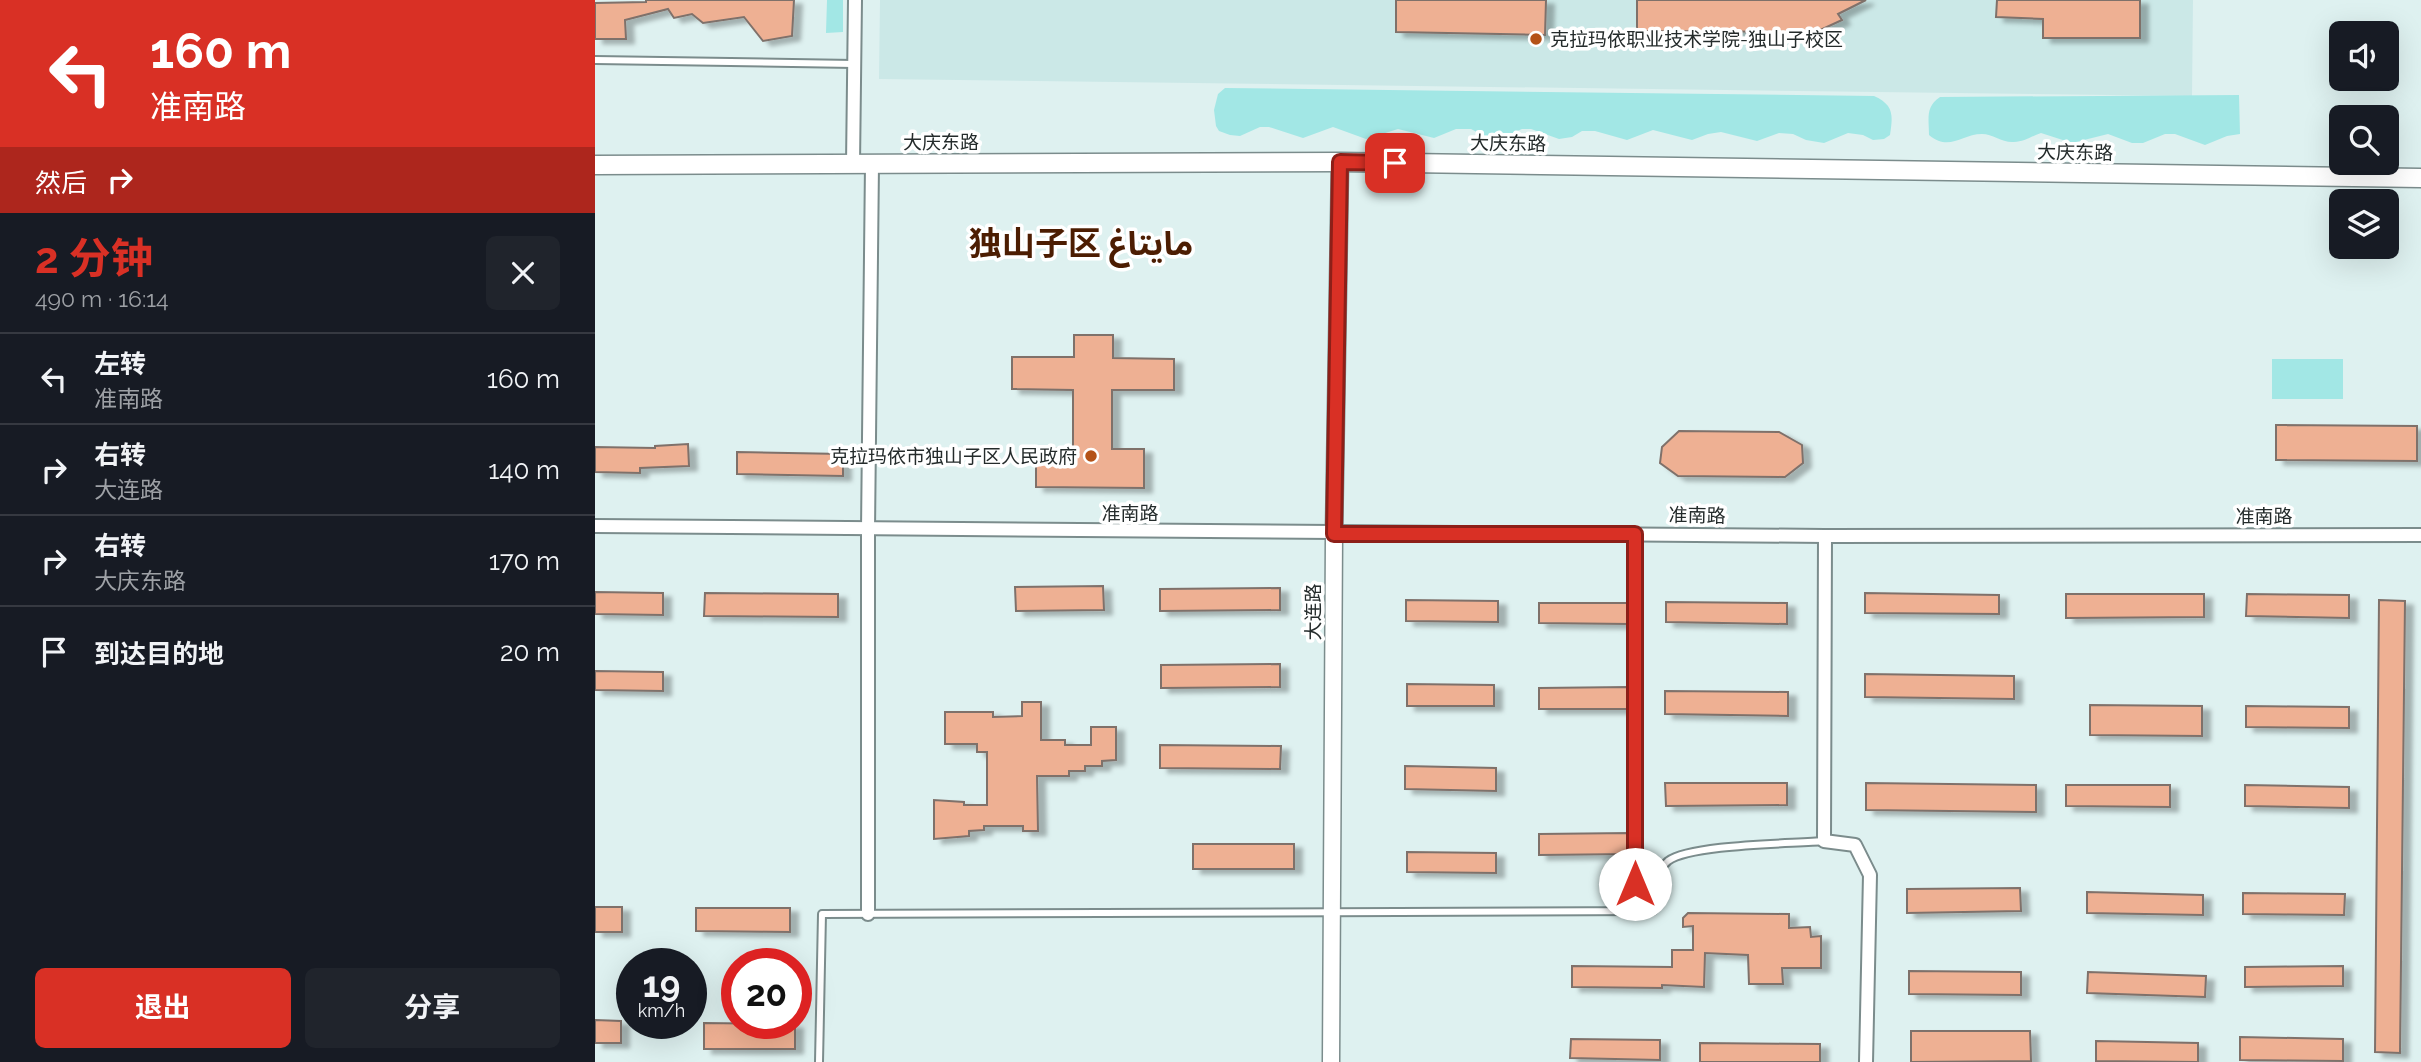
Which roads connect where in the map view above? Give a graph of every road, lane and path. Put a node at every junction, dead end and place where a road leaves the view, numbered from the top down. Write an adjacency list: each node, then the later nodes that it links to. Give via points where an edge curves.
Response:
1 (855, 0): 3 (street)
2 (595, 60): 3 (lane)
3 (854, 64): 5 (street)
4 (1340, 162): 6 (main road, 大庆东路); 8 (main road, 大庆东路); 11 (street, 大连路)
5 (853, 164): 6 (main road, 大庆东路); 7 (main road, 大庆东路)
6 (872, 164): 10 (street)
7 (595, 165)
8 (2421, 178)
9 (595, 526): 10 (street, 准南路)
10 (868, 530): 11 (street, 准南路); 18 (street)
11 (1334, 534): 12 (street, 准南路); 17 (street, 大连路)
12 (1635, 534): 14 (street, 准南路); 16 (lane)
13 (2421, 535): 14 (street, 准南路)
14 (1825, 537): 15 (street)
15 (1823, 841): 16 (lane, via 1698,850 1668,861 1654,881 1653,911); 21 (street, via 1856,845 1870,875)
16 (1635, 911): 17 (lane)
17 (1332, 913): 18 (lane); 20 (street, 大连路)
18 (868, 914): 19 (lane, via 822,914)
19 (819, 1062)
20 (1332, 1062)
21 (1866, 1062)

